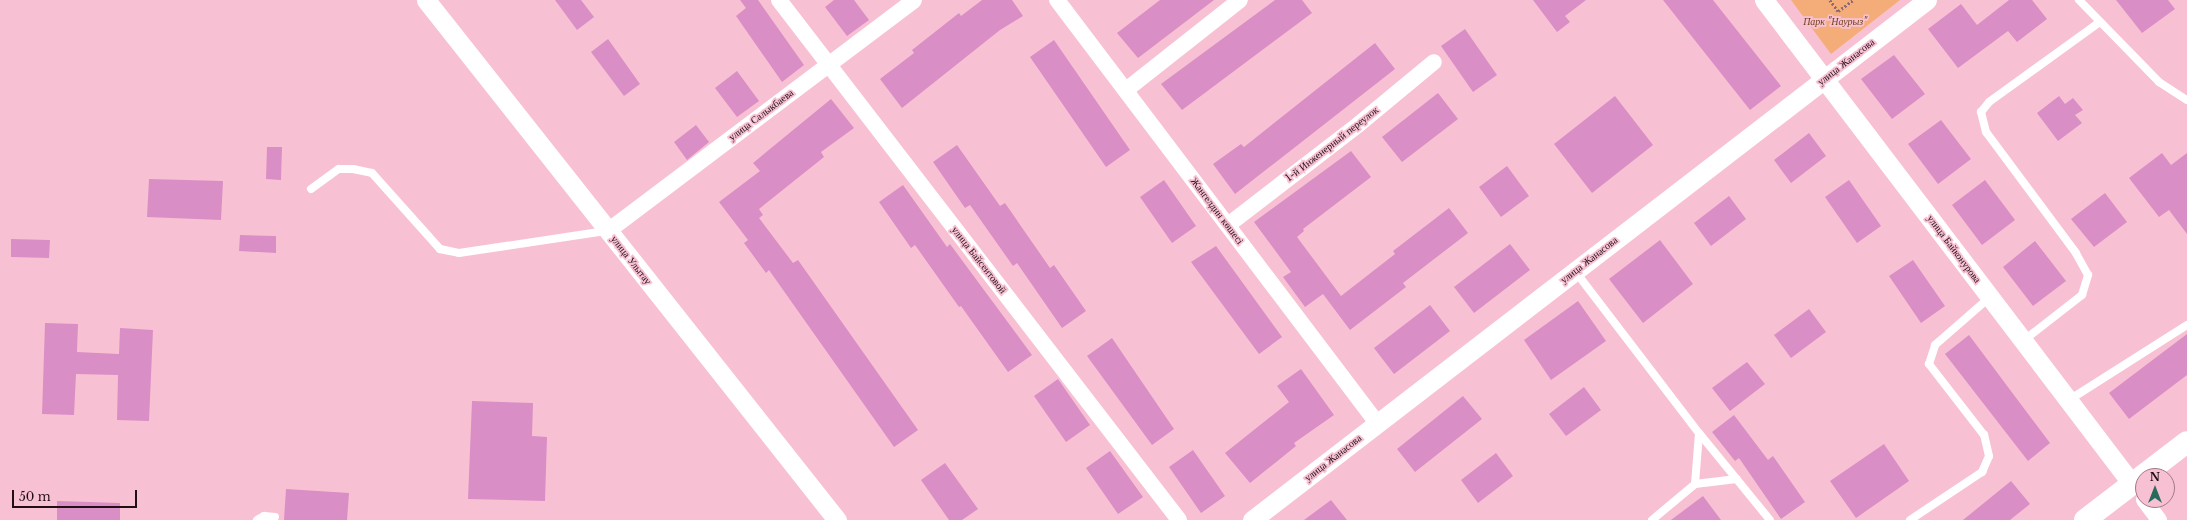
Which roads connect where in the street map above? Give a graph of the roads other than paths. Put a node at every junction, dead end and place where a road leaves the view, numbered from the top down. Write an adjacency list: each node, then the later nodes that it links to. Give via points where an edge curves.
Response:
1 (426, 0): 17 (street, улица Улытау)
2 (779, 0): 11 (street, улица Байсеитовой)
3 (914, 0): 11 (street, улица Салыкбаева)
4 (1057, 0): 13 (street, Жангелдин көшесі)
5 (1240, 0): 13 (street)
6 (1764, 0): 12 (street, улица Байконурова)
7 (1927, 0): 12 (street, улица Жанасова)
8 (2079, 0): 9 (lane)
9 (2100, 22): 14 (lane, via 2159,82); 21 (lane, via 1989,102 1982,112 1986,132 2076,253 2088,275 2082,295)
10 (1434, 62): 16 (street, 1-й Инженерный переулок, via 1359,124)
11 (828, 63): 17 (street, улица Салыкбаева); 35 (street, улица Байсеитовой)
12 (1825, 78): 18 (street, улица Жанасова); 19 (street, улица Байконурова)
13 (1126, 90): 16 (street, Жангелдин көшесі)
14 (2187, 100)
15 (311, 189): 17 (lane, via 339,170 372,172 440,249 459,253)
16 (1228, 225): 23 (street, Жангелдин көшесі)
17 (608, 231): 34 (street, улица Улытау)
18 (1575, 271): 23 (street, улица Жанасова); 24 (lane)
19 (1990, 297): 21 (street, улица Байконурова); 39 (lane, via 1935,345 1929,364 1984,435 1989,456 1982,472)
20 (2187, 325): 22 (lane)
21 (2023, 341): 22 (street, улица Байконурова)
22 (2069, 400): 29 (street, улица Байконурова)
23 (1377, 423): 36 (street, улица Жанасова)
24 (1699, 433): 27 (lane); 28 (lane)
25 (2187, 442): 26 (main road)
26 (2164, 468)
27 (1736, 479): 28 (lane); 38 (lane)
28 (1695, 484): 37 (lane)
29 (2135, 487)
30 (2135, 496): 40 (main road)
31 (2150, 508): 41 (street, улица Байконурова)
32 (275, 517): 33 (lane, via 264,516)
33 (257, 520)
34 (837, 520)
35 (1179, 520)
36 (1252, 520)
37 (1652, 520)
38 (1770, 520)
39 (1910, 520)
40 (2085, 520)
41 (2159, 520)

